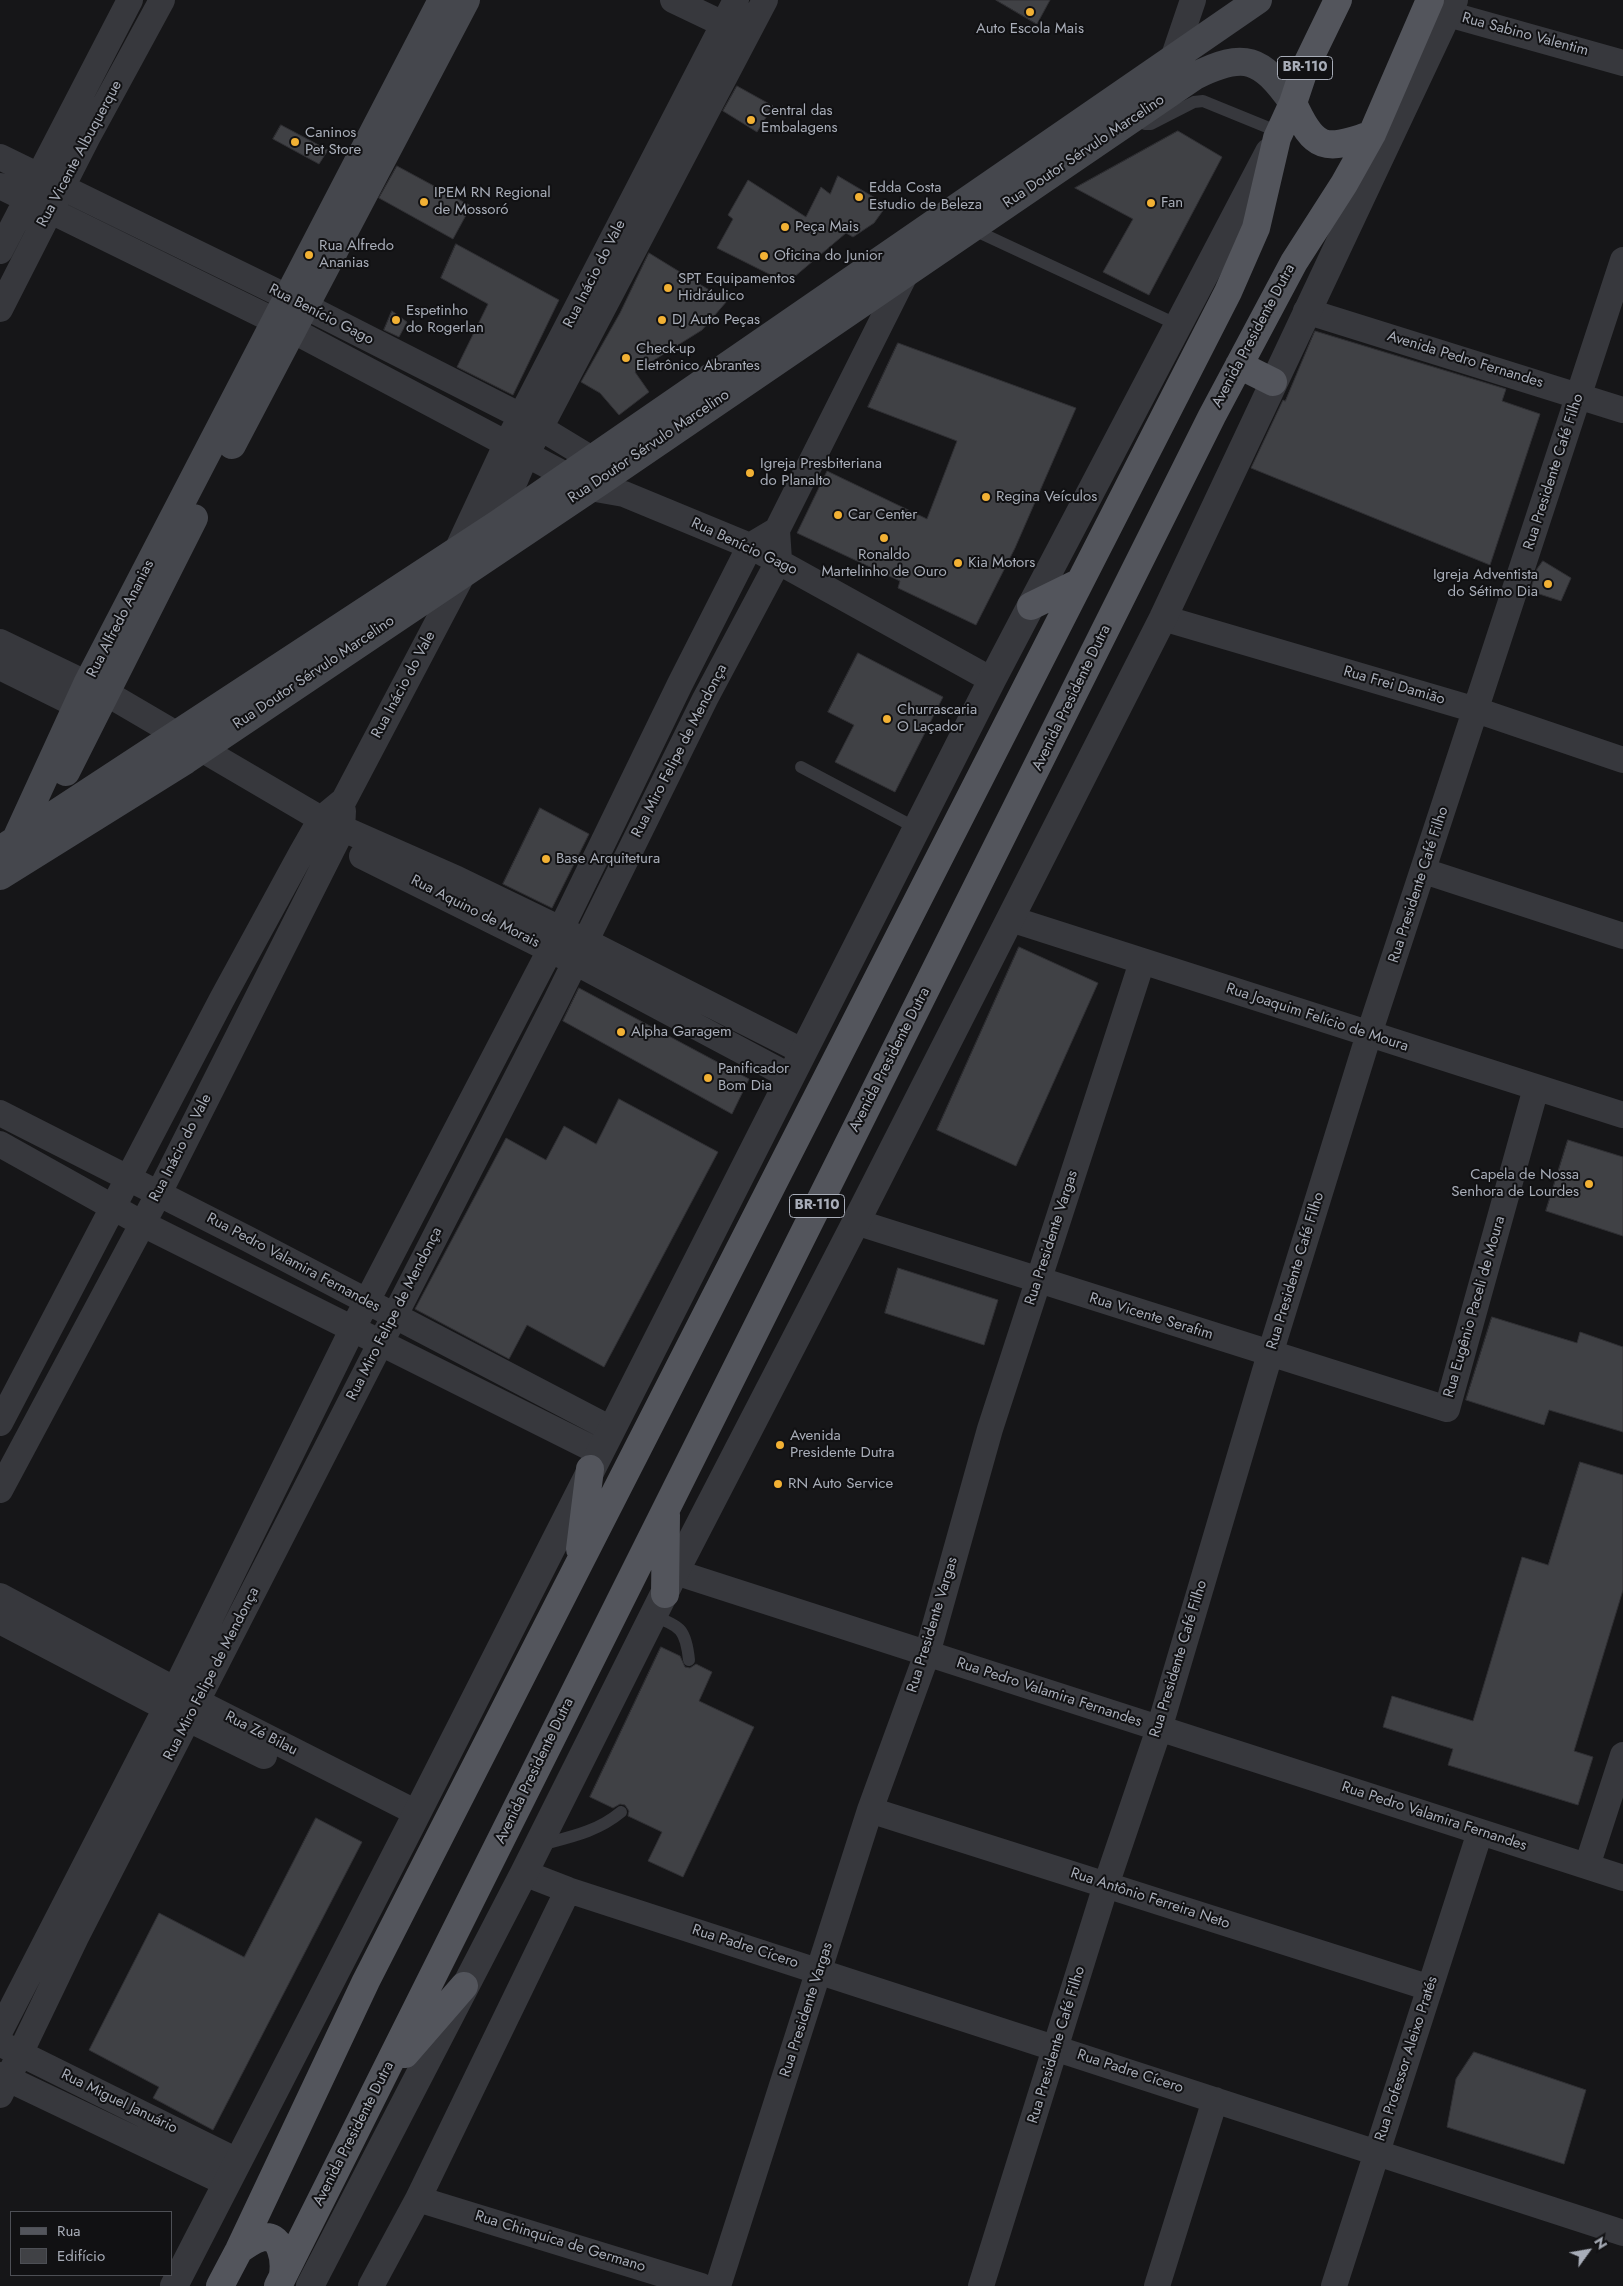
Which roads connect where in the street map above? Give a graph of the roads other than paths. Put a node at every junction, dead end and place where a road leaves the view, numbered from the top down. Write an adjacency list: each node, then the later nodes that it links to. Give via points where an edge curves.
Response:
1 (130, 0): 22 (street, Rua Vicente Albuquerque)
2 (162, 0): 24 (street, Rua Vicente Albuquerque)
3 (442, 0): 33 (main road, Rua Alfredo Ananias)
4 (466, 0): 33 (main road, Rua Alfredo Ananias)
5 (673, 0): 12 (street)
6 (736, 0): 12 (street, Rua Inácio do Vale)
7 (765, 0): 13 (street, Rua Inácio do Vale)
8 (1193, 0): 14 (street)
9 (1258, 0): 14 (main road, Rua Doutor Sérvulo Marcelino)
10 (1338, 0): 17 (main road, BR-110, via 1304,70)
11 (1440, 5): 15 (street, Rua Sabino Valentim); 19 (main road, Avenida Presidente Dutra / BR-110); 32 (street, Avenida Presidente Dutra)
12 (724, 24): 13 (street); 39 (street, Rua Inácio do Vale)
13 (747, 36): 39 (street, Rua Inácio do Vale)
14 (1174, 56): 16 (main road, Rua Doutor Sérvulo Marcelino)
15 (1623, 62)
16 (1118, 95): 18 (lane); 41 (main road, Rua Doutor Sérvulo Marcelino)
17 (1293, 103): 18 (main road, Rua Doutor Sérvulo Marcelino, via 1264,69 1234,60 1195,76); 19 (main road, via 1312,136 1328,146 1344,145); 20 (main road, BR-110)
18 (1134, 118): 20 (lane, via 1150,124 1194,102 1203,101); 27 (main road, Rua Doutor Sérvulo Marcelino)
19 (1372, 134): 35 (main road, Avenida Presidente Dutra / BR-110, via 1294,262)
20 (1278, 135): 34 (street); 50 (main road, BR-110, via 1256,228 1228,292)
21 (0, 157): 22 (street, Rua Benício Gago)
22 (39, 176): 24 (street, Rua Benício Gago); 25 (street, Rua Vicente Albuquerque)
23 (0, 186): 25 (street, Rua Benício Gago)
24 (62, 187): 26 (street, Rua Vicente Albuquerque); 33 (street, Rua Benício Gago)
25 (26, 200): 26 (street, Rua Benício Gago); 28 (street, Rua Vicente Albuquerque)
26 (50, 212): 31 (street, Rua Vicente Albuquerque); 33 (street, Rua Benício Gago)
27 (971, 229): 30 (main road, Rua Doutor Sérvulo Marcelino); 34 (lane)
28 (0, 251)
29 (1623, 260): 37 (street, Rua Presidente Café Filho)
30 (907, 271): 43 (main road, Rua Doutor Sérvulo Marcelino); 46 (street)
31 (0, 309)
32 (1306, 311): 36 (street, Avenida Presidente Dutra); 37 (street, Avenida Pedro Fernandes)
33 (290, 314): 39 (street, Rua Benício Gago); 40 (street, Rua Benício Gago); 57 (main road, Rua Alfredo Ananias)
34 (1178, 325): 51 (street)
35 (1239, 365): 36 (main road); 99 (main road, Avenida Presidente Dutra / BR-110)
36 (1273, 382): 52 (street, Avenida Presidente Dutra)
37 (1579, 397): 38 (street, Avenida Pedro Fernandes); 59 (street, Rua Presidente Café Filho)
38 (1623, 410)
39 (531, 422): 40 (street, Rua Inácio do Vale); 41 (street, Rua Benício Gago)
40 (516, 450): 42 (street, Rua Benício Gago); 45 (street, Rua Inácio do Vale); 48 (street, Rua Inácio do Vale)
41 (590, 458): 42 (main road, Rua Doutor Sérvulo Marcelino); 43 (street, Rua Benício Gago)
42 (567, 474): 44 (street, Rua Benício Gago); 45 (main road, Rua Doutor Sérvulo Marcelino)
43 (619, 483): 44 (main road, Rua Doutor Sérvulo Marcelino); 47 (street, Rua Benício Gago)
44 (590, 488): 48 (main road, Rua Doutor Sérvulo Marcelino)
45 (496, 524): 48 (main road, Rua Doutor Sérvulo Marcelino)
46 (777, 530): 47 (street); 49 (street)
47 (750, 546): 49 (street, Rua Benício Gago); 56 (street, Rua Miro Felipe de Mendonça)
48 (461, 560): 60 (main road, Rua Doutor Sérvulo Marcelino); 61 (main road, Rua Doutor Sérvulo Marcelino); 66 (street, Rua Inácio do Vale)
49 (779, 560): 55 (street, Rua Benício Gago); 58 (street, Rua Miro Felipe de Mendonça)
50 (1080, 582): 51 (main road); 100 (main road, BR-110)
51 (1031, 606): 55 (street)
52 (1163, 618): 59 (street, Rua Frei Damião); 70 (street, Avenida Presidente Dutra)
53 (0, 642): 57 (street)
54 (0, 667): 57 (street)
55 (992, 680): 65 (street)
56 (680, 684): 58 (street); 72 (street, Rua Miro Felipe de Mendonça)
57 (90, 694): 60 (street); 64 (main road, Rua Alfredo Ananias); 67 (main road, Rua Alfredo Ananias)
58 (705, 698): 73 (street, Rua Miro Felipe de Mendonça)
59 (1476, 710): 62 (street, Rua Frei Damião); 68 (street, Rua Presidente Café Filho)
60 (177, 734): 61 (street); 64 (main road, Rua Doutor Sérvulo Marcelino)
61 (193, 755): 66 (street, Rua Aquino de Morais); 67 (main road, Rua Doutor Sérvulo Marcelino)
62 (1623, 760)
63 (801, 767): 65 (lane)
64 (39, 825): 67 (main road, Rua Alfredo Ananias)
65 (916, 828): 76 (street)
66 (328, 831): 72 (street, Rua Aquino de Morais); 82 (street, Rua Inácio do Vale); 83 (street, Rua Inácio do Vale)
67 (6, 860): 69 (street)
68 (1424, 871): 71 (street); 75 (street, Rua Presidente Café Filho)
69 (0, 888)
70 (1011, 919): 74 (street, Rua Joaquim Felício de Moura); 85 (street, Avenida Presidente Dutra)
71 (1623, 936)
72 (555, 939): 73 (street, Rua Aquino de Morais); 90 (street, Rua Miro Felipe de Mendonça)
73 (580, 952): 76 (street, Rua Aquino de Morais); 77 (street, Rua Aquino de Morais); 91 (street, Rua Miro Felipe de Mendonça)
74 (1142, 962): 75 (street, Rua Joaquim Felício de Moura); 89 (street, Rua Presidente Vargas)
75 (1369, 1034): 78 (street, Rua Joaquim Felício de Moura); 94 (street, Rua Presidente Café Filho)
76 (802, 1051): 77 (street)
77 (790, 1076): 97 (street)
78 (1536, 1088): 80 (street, Rua Joaquim Felício de Moura); 95 (street, Rua Eugênio Paceli de Moura)
79 (0, 1113): 82 (street, Rua Pedro Valamira Fernandes)
80 (1623, 1115)
81 (0, 1144): 84 (street, Rua Pedro Valamira Fernandes)
82 (128, 1178): 83 (street, Rua Pedro Valamira Fernandes); 84 (street, Rua Inácio do Vale)
83 (159, 1193): 86 (street, Rua Inácio do Vale); 87 (street, Rua Pedro Valamira Fernandes)
84 (114, 1208): 86 (street, Rua Pedro Valamira Fernandes); 96 (street, Rua Inácio do Vale)
85 (856, 1222): 89 (street, Rua Vicente Serafim); 101 (street, Avenida Presidente Dutra)
86 (143, 1224): 88 (street, Rua Pedro Valamira Fernandes); 98 (street, Rua Inácio do Vale)
87 (248, 1239): 88 (street); 90 (street, Rua Pedro Valamira Fernandes)
88 (232, 1268): 92 (street, Rua Pedro Valamira Fernandes)
89 (1038, 1281): 94 (street, Rua Vicente Serafim); 104 (street, Rua Presidente Vargas, via 990,1429)
90 (367, 1302): 91 (street, Rua Pedro Valamira Fernandes); 92 (street, Rua Miro Felipe de Mendonça)
91 (394, 1316): 93 (street, Rua Miro Felipe de Mendonça); 97 (street, Rua Pedro Valamira Fernandes)
92 (353, 1328): 93 (street, Rua Pedro Valamira Fernandes); 106 (street, Rua Miro Felipe de Mendonça)
93 (381, 1341): 97 (street, Rua Pedro Valamira Fernandes); 107 (street, Rua Miro Felipe de Mendonça)
94 (1270, 1354): 95 (street, Rua Vicente Serafim); 108 (street, Rua Presidente Café Filho)
95 (1447, 1409)
96 (0, 1423)
97 (600, 1450): 100 (main road); 112 (street)
98 (0, 1490)
99 (666, 1508): 101 (main road); 128 (main road, Avenida Presidente Dutra / BR-110)
100 (577, 1569): 134 (main road, BR-110, via 366,1981)
101 (664, 1594): 104 (street, Rua Pedro Valamira Fernandes); 105 (lane, via 673,1623 682,1631 688,1644); 114 (street, Avenida Presidente Dutra)
102 (0, 1596): 106 (street, Rua Zé Bilau)
103 (0, 1621): 106 (street, Rua Zé Bilau)
104 (927, 1654): 108 (street, Rua Pedro Valamira Fernandes); 110 (street, Rua Presidente Vargas)
105 (689, 1660)
106 (171, 1699): 107 (street, Rua Zé Bilau); 115 (street, Rua Miro Felipe de Mendonça)
107 (194, 1711): 112 (street, Rua Zé Bilau); 115 (street, Rua Miro Felipe de Mendonça)
108 (1159, 1729): 113 (street, Rua Pedro Valamira Fernandes); 119 (street, Rua Presidente Café Filho)
109 (1623, 1755): 116 (street)
110 (870, 1810): 119 (street, Rua Antônio Ferreira Neto); 121 (street, Rua Presidente Vargas)
111 (621, 1812): 114 (lane, via 607,1824)
112 (413, 1820): 131 (street)
113 (1480, 1832): 116 (street, Rua Pedro Valamira Fernandes); 123 (street, Rua Professor Aleixo Pratés)
114 (538, 1845): 117 (street, Avenida Presidente Dutra)
115 (100, 1865): 124 (street, Rua Miro Felipe de Mendonça); 125 (street, Rua Miro Felipe de Mendonça)
116 (1587, 1866): 118 (street, Rua Pedro Valamira Fernandes)
117 (524, 1873): 120 (street, Rua Padre Cícero); 122 (street, Avenida Presidente Dutra)
118 (1623, 1878)
119 (1106, 1885): 123 (street, Rua Antônio Ferreira Neto); 126 (street, Rua Presidente Café Filho)
120 (568, 1890): 121 (street, Rua Padre Cícero); 132 (street)
121 (819, 1971): 126 (street, Rua Padre Cícero); 141 (street, Rua Presidente Vargas)
122 (464, 1986): 128 (main road); 138 (street, Avenida Presidente Dutra)
123 (1430, 1988): 130 (street, Rua Professor Aleixo Pratés)
124 (0, 2031)
125 (10, 2048): 127 (street, Rua Miro Felipe de Mendonça); 131 (street, Rua Miguel Januário)
126 (1056, 2048): 129 (street, Rua Padre Cícero); 142 (street, Rua Presidente Café Filho)
127 (3, 2083): 131 (street, Rua Miguel Januário)
128 (379, 2084): 135 (main road, Avenida Presidente Dutra / BR-110)
129 (1215, 2100): 130 (street, Rua Padre Cícero); 143 (street)
130 (1376, 2153): 133 (street, Rua Padre Cícero); 144 (street, Rua Professor Aleixo Pratés)
131 (232, 2172): 136 (street)
132 (418, 2199): 139 (street); 140 (street, Rua Chinquica de Germano)
133 (1623, 2233)
134 (239, 2250): 135 (main road, via 262,2237 271,2238 283,2251 285,2263); 137 (main road, BR-110)
135 (280, 2280)
136 (174, 2286)
137 (220, 2286)
138 (310, 2286)
139 (371, 2286)
140 (701, 2286)
141 (718, 2286)
142 (981, 2286)
143 (1157, 2286)
144 (1334, 2286)

